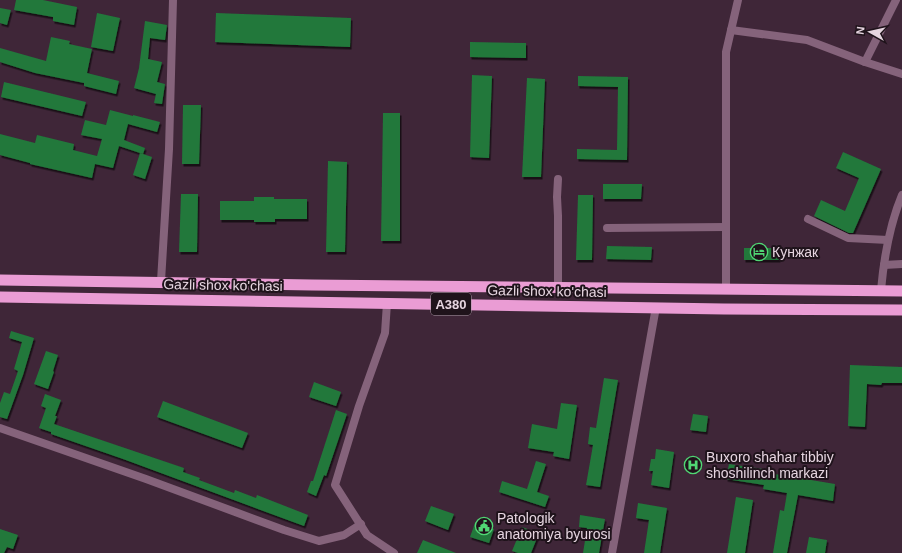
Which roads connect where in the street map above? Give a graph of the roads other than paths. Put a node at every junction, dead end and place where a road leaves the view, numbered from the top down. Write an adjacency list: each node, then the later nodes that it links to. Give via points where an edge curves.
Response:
1 (173, 0): 16 (street, via 169,149)
2 (738, 0): 4 (street)
3 (896, 0): 5 (street)
4 (731, 30): 5 (street, via 808,40); 10 (street, via 726,52)
5 (865, 62): 6 (street)
6 (902, 74)
7 (558, 179): 17 (street)
8 (902, 195): 12 (street)
9 (808, 219): 12 (street, via 848,238)
10 (726, 227): 11 (street); 18 (street)
11 (606, 228)
12 (888, 240): 14 (street)
13 (902, 264): 14 (street)
14 (884, 265): 19 (street)
15 (0, 280): 16 (highway, Gazli shox ko'chasi / A380)
16 (161, 281): 17 (highway, Gazli shox ko'chasi / A380)
17 (558, 287): 18 (highway, Gazli shox ko'chasi / A380)
18 (726, 289): 19 (highway, Gazli shox ko'chasi / A380)
19 (881, 290): 20 (highway, Gazli shox ko'chasi / A380)
20 (902, 291)
21 (0, 296): 22 (highway, Gazli shox ko'chasi / A380)
22 (387, 303): 23 (highway, Gazli shox ko'chasi / A380); 26 (street, via 385,334 359,406 335,485)
23 (656, 308): 24 (highway, Gazli shox ko'chasi / A380); 28 (street)
24 (902, 310)
25 (0, 428): 26 (street, via 319,541 344,535)
26 (361, 524): 27 (street, via 367,535)
27 (394, 553)
28 (612, 553)

